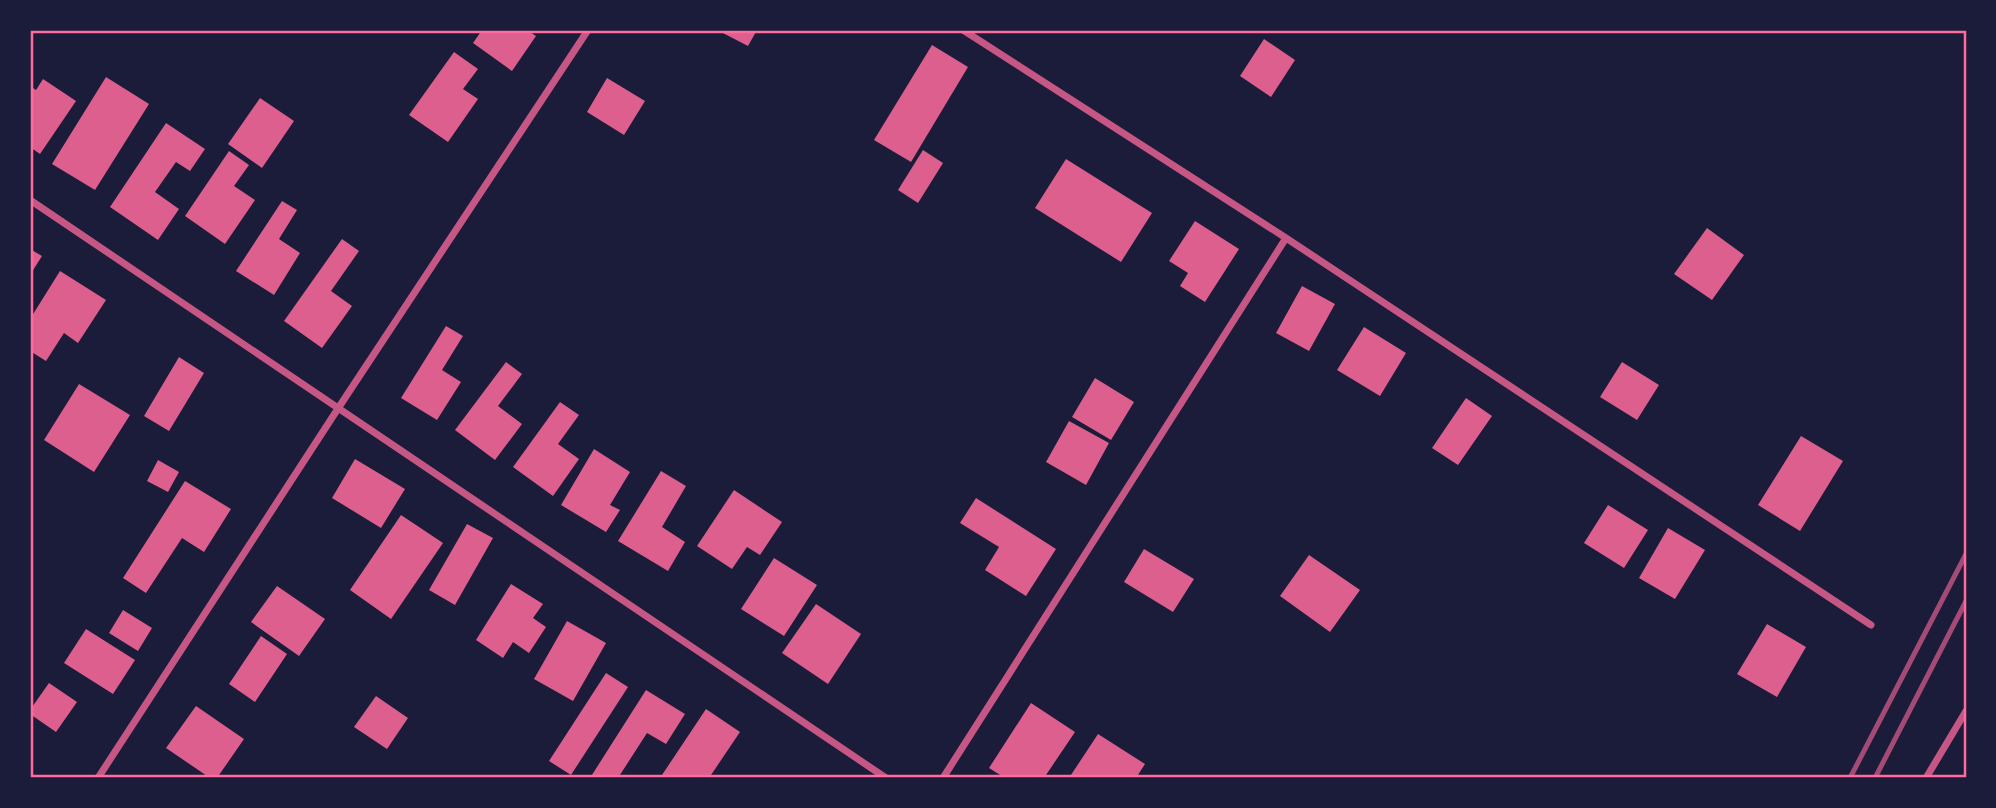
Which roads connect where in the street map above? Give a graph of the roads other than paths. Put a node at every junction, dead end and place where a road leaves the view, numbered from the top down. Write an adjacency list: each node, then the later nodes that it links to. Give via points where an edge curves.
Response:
1 (588, 30): 5 (street)
2 (963, 30): 4 (street)
3 (30, 200): 5 (street)
4 (1286, 238): 6 (street); 10 (street)
5 (339, 407): 8 (street); 9 (street)
6 (1871, 625)
7 (1966, 711): 11 (street)
8 (98, 778)
9 (886, 778)
10 (943, 778)
11 (1926, 778)

